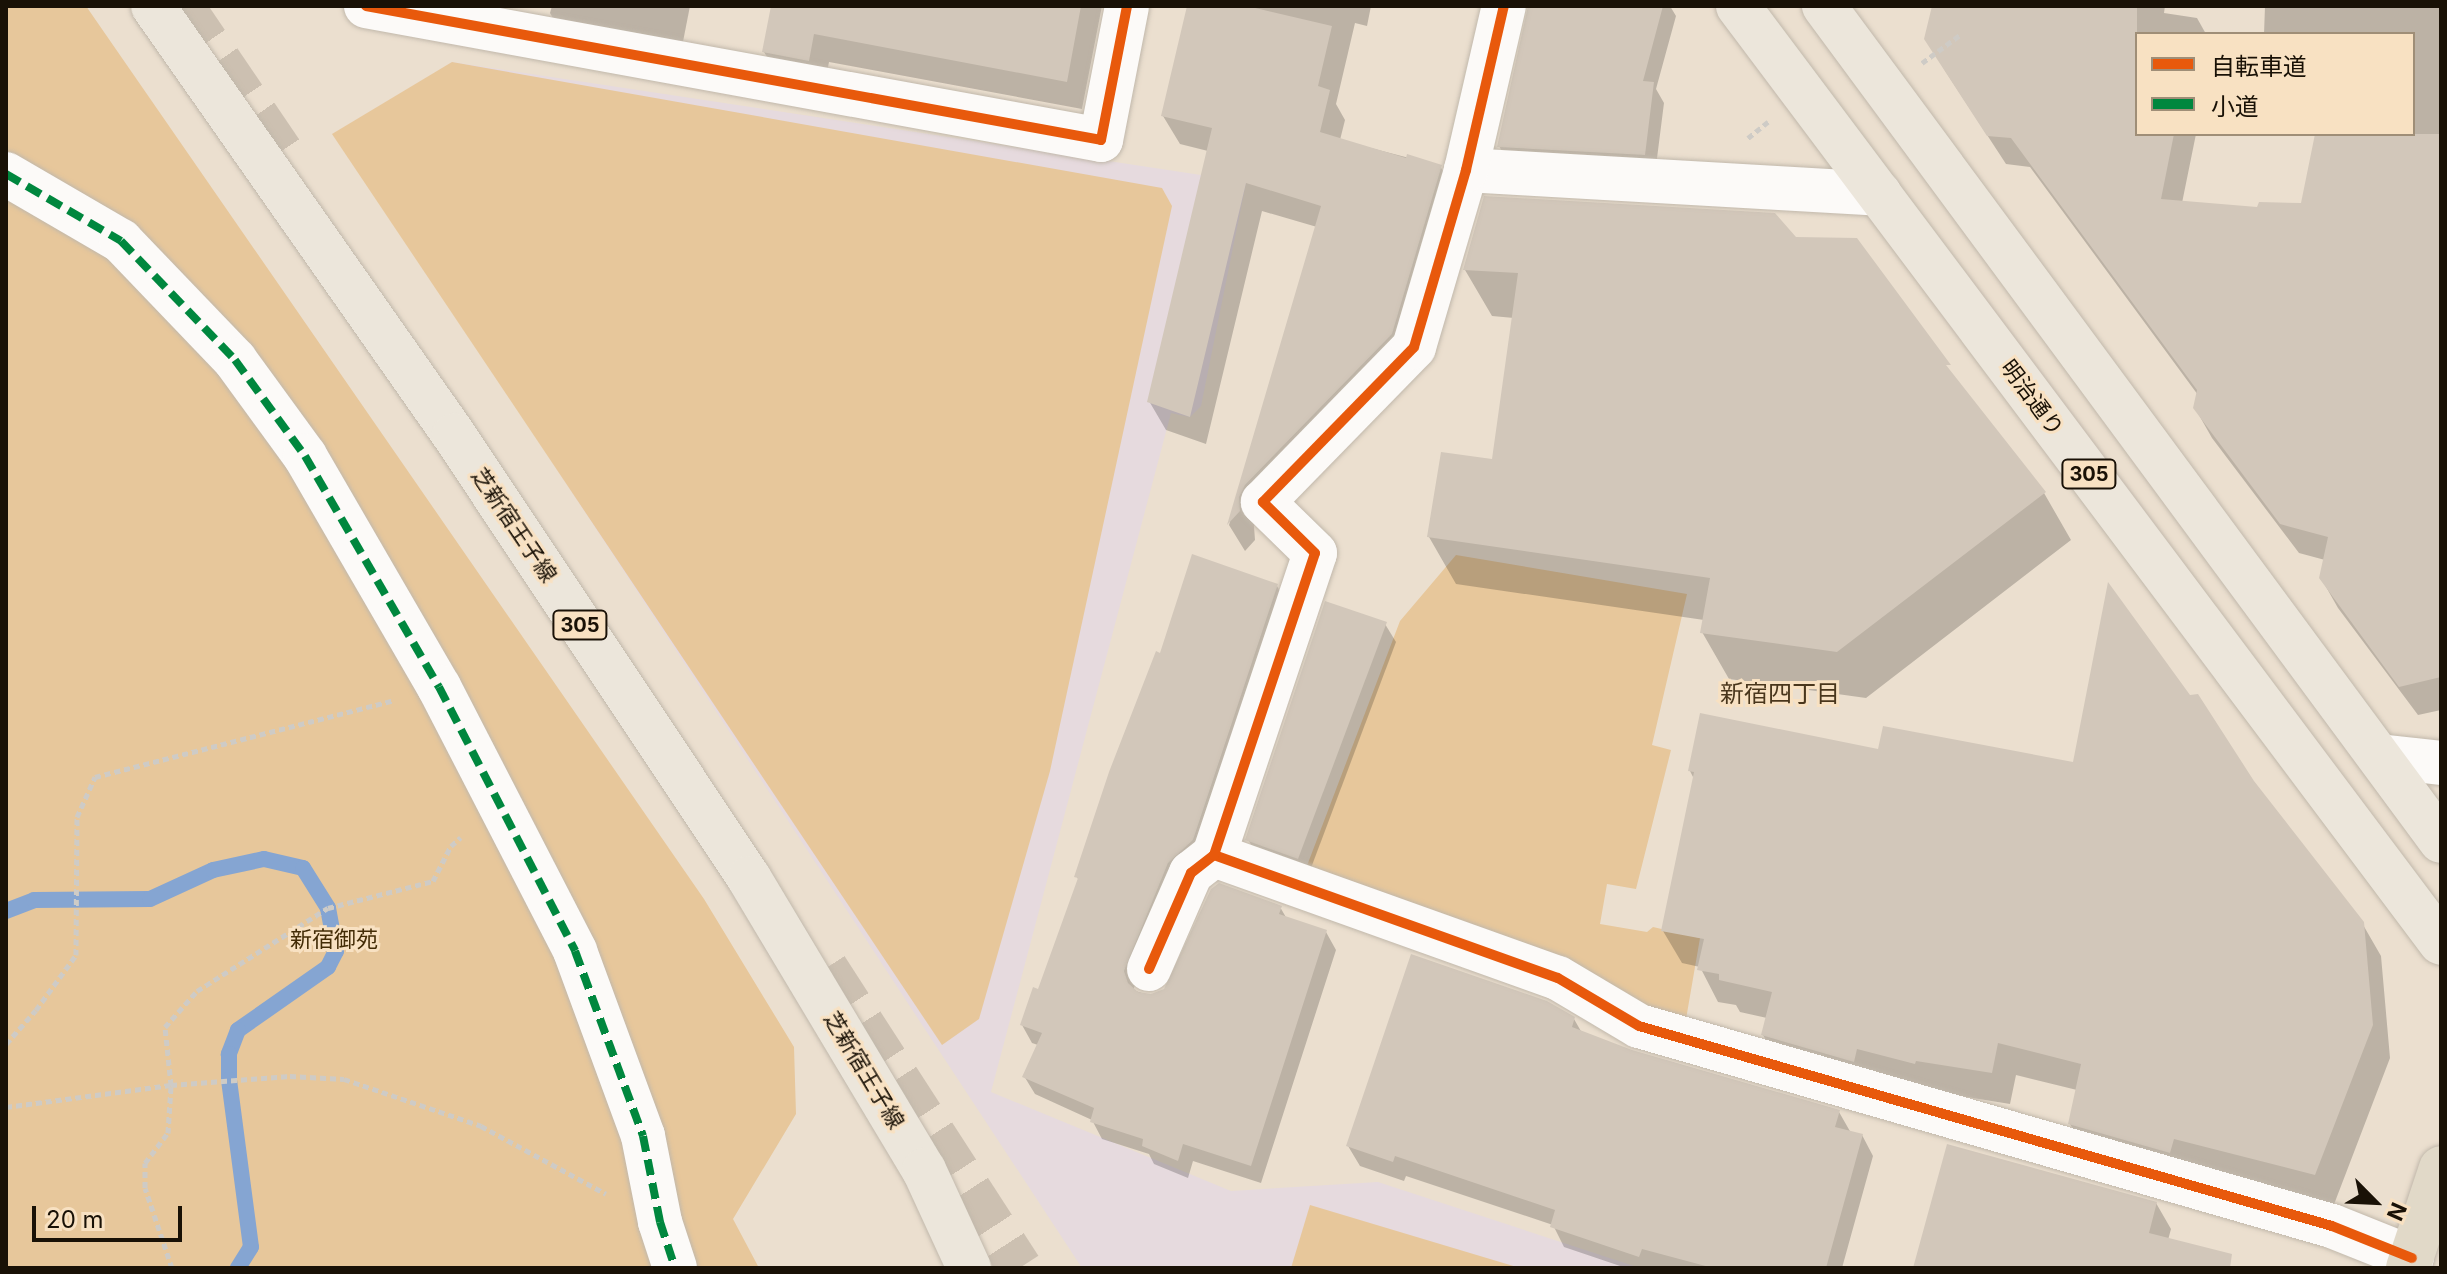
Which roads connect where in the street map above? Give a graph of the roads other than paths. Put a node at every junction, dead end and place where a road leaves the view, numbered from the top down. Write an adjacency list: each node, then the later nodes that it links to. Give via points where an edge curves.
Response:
1 (366, 6): 7 (street)
2 (1127, 6): 7 (street, via 1101,140)
3 (1504, 6): 8 (street)
4 (1738, 6): 10 (main road, 明治通り / 305)
5 (1824, 6): 11 (main road)
6 (159, 8): 20 (main road, 芝新宿王子線 / 305, via 454,435 749,878 924,1170)
7 (530, 20)
8 (1466, 170): 10 (street); 14 (street, via 1414,347 1263,502 1315,553)
9 (6, 174): 19 (street, via 121,241 235,360 305,456 439,687 575,951 643,1136)
10 (1879, 194): 15 (main road, 明治通り / 305)
11 (2379, 756): 12 (street); 13 (main road)
12 (2441, 763)
13 (2441, 841)
14 (1214, 855): 16 (street, via 1191,873); 18 (street, via 1558,978 1639,1026 2332,1226)
15 (2441, 943)
16 (1149, 969)
17 (2441, 1168): 18 (highway)
18 (2409, 1265)
19 (675, 1268)
20 (969, 1268)

